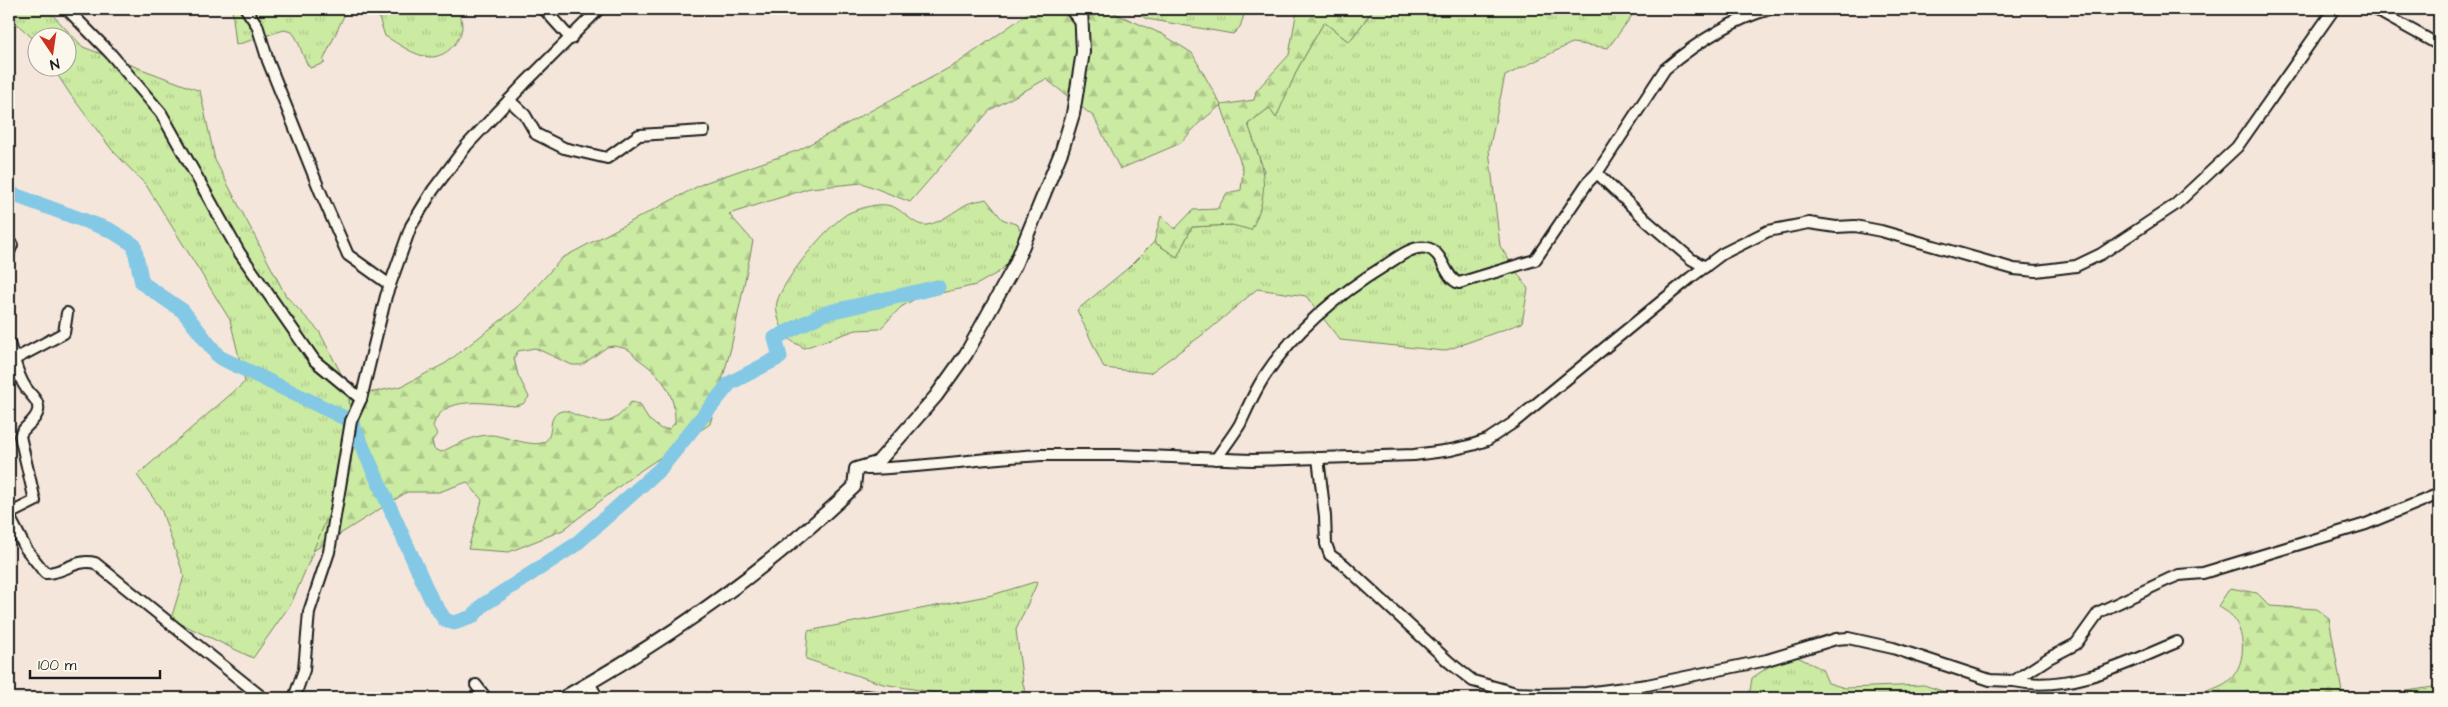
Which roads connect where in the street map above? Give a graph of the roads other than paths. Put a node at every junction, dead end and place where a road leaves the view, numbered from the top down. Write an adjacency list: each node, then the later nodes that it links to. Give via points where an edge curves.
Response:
1 (68, 9): 21 (street, via 161,113 239,252 315,361)
2 (246, 9): 17 (street, via 257,25 268,62 348,254)
3 (544, 9): 11 (street)
4 (599, 9): 11 (street)
5 (1070, 9): 10 (street)
6 (1081, 9): 10 (main road)
7 (1770, 9): 15 (street, via 1730,24 1665,69)
8 (2334, 9): 16 (street, via 2237,146 2175,205 2101,254 2076,266 2036,271 2014,269 1881,230 1809,223 1768,231 1745,241)
9 (2374, 9): 12 (street)
10 (1082, 24): 24 (main road, via 1081,75 1070,126 1010,273 966,354 936,396 877,463)
11 (570, 39): 13 (street)
12 (2439, 45)
13 (509, 100): 14 (street, via 525,115 536,134 590,156 607,158 639,135); 17 (street, via 432,190 411,226)
14 (704, 131)
15 (1597, 173): 16 (street, via 1648,222); 23 (street, via 1535,260 1459,284 1453,281 1434,252 1429,248 1417,248 1358,282 1316,318 1267,372 1250,398 1239,425)
16 (1704, 267): 22 (street, via 1582,369 1487,440 1432,453)
17 (390, 286): 21 (street)
18 (67, 313): 20 (street, via 64,333)
19 (9, 344): 20 (street)
20 (15, 360): 26 (street, via 25,387 38,406 37,414 20,436 35,500)
21 (361, 399): 32 (street, via 351,421 329,552 309,612 308,649)
22 (1318, 458): 23 (street); 28 (street, via 1326,544 1330,555 1449,662 1482,684 1516,693 1586,693 1767,660 1848,638 1893,648 1990,680)
23 (1216, 459): 24 (street, via 1032,456 905,468)
24 (856, 469): 29 (main road, via 854,487 782,550 713,604)
25 (2439, 494): 28 (street, via 2366,524 2203,572 2180,574 2099,612 2076,644)
26 (9, 515): 31 (street, via 26,549 45,572 56,572 80,562 94,563)
27 (2177, 642): 28 (street, via 2088,677 2027,684)
28 (2014, 682)
29 (589, 684): 34 (main road); 35 (street)
30 (476, 685): 33 (street)
31 (263, 698)
32 (294, 698)
33 (486, 698)
34 (563, 698)
35 (598, 698)
36 (854, 698): 37 (street)
37 (868, 698): 38 (street)
38 (882, 698)

